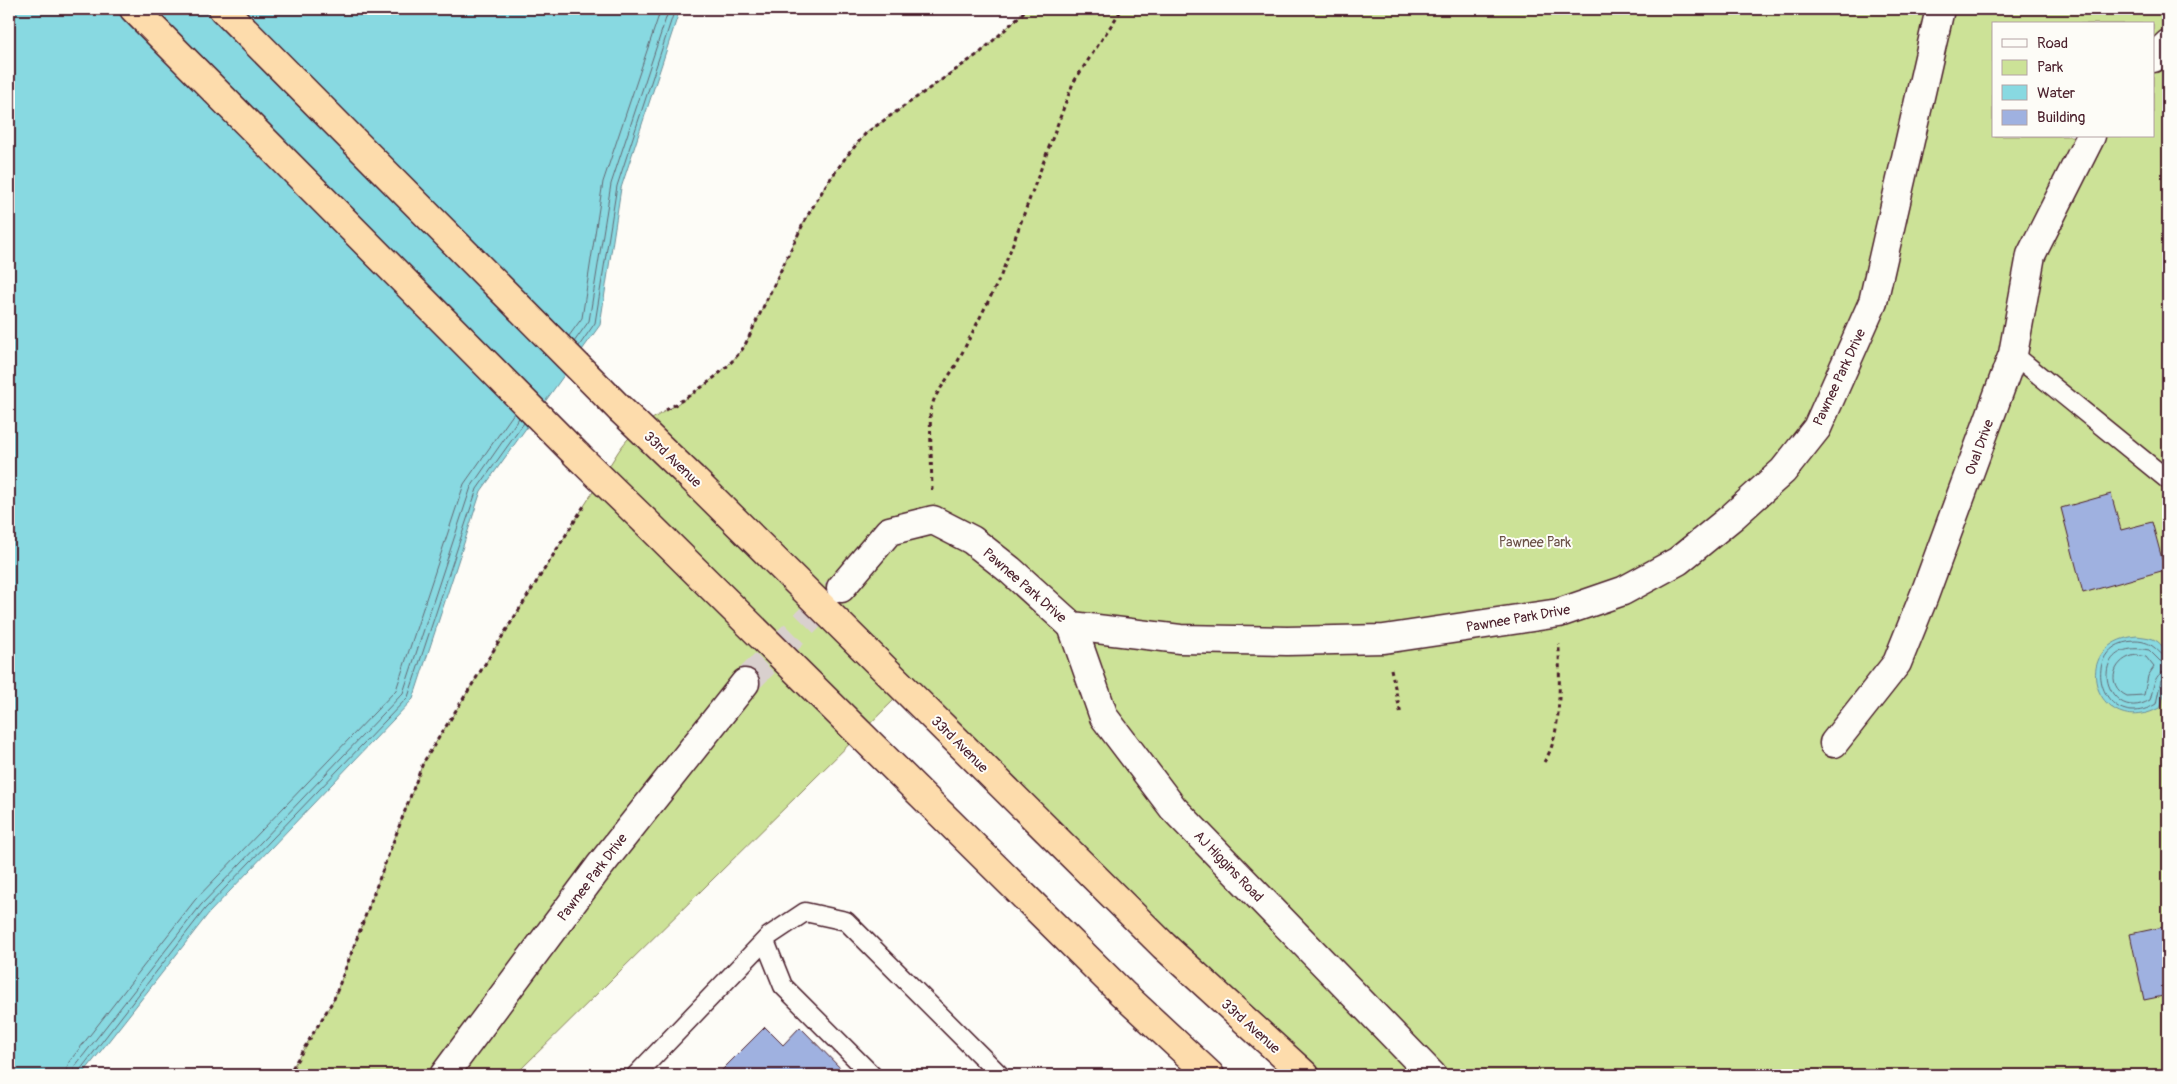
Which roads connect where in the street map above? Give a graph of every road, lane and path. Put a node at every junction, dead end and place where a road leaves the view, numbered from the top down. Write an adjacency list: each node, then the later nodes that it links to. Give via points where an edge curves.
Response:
1 (134, 9): 24 (highway, bridge, via 577,455 1122,993)
2 (223, 9): 25 (highway, 33rd Avenue, bridge, via 620,409 1164,946)
3 (1122, 9): 10 (path, via 1073,83 1000,278 956,366 935,397 930,411)
4 (1940, 9): 12 (street, Pawnee Park Drive, via 1873,302 1817,428 1783,471 1678,561 1623,591)
5 (2168, 44): 6 (street)
6 (2154, 57)
7 (2090, 138): 8 (street, Oval Drive, via 2031,255)
8 (2013, 354): 9 (lane); 17 (street, Oval Drive, via 1897,663)
9 (2168, 480)
10 (933, 520): 11 (street, via 889,531); 13 (street, Pawnee Park Drive, via 972,540)
11 (841, 588)
12 (1559, 613): 14 (street, Pawnee Park Drive); 18 (path, via 1559,708 1553,739)
13 (1072, 626): 14 (street, Pawnee Park Drive, via 1180,638); 26 (street, AJ Higgins Road, via 1104,717 1173,808)
14 (1384, 639): 16 (path)
15 (745, 682): 20 (street, Pawnee Park Drive, via 599,867)
16 (1401, 715)
17 (1834, 743)
18 (1544, 762)
19 (765, 941): 21 (lane); 22 (lane, via 782,986); 23 (lane, via 805,912 846,921)
20 (444, 1075)
21 (636, 1075)
22 (872, 1075)
23 (1000, 1075)
24 (1210, 1075)
25 (1305, 1075)
26 (1432, 1075)

